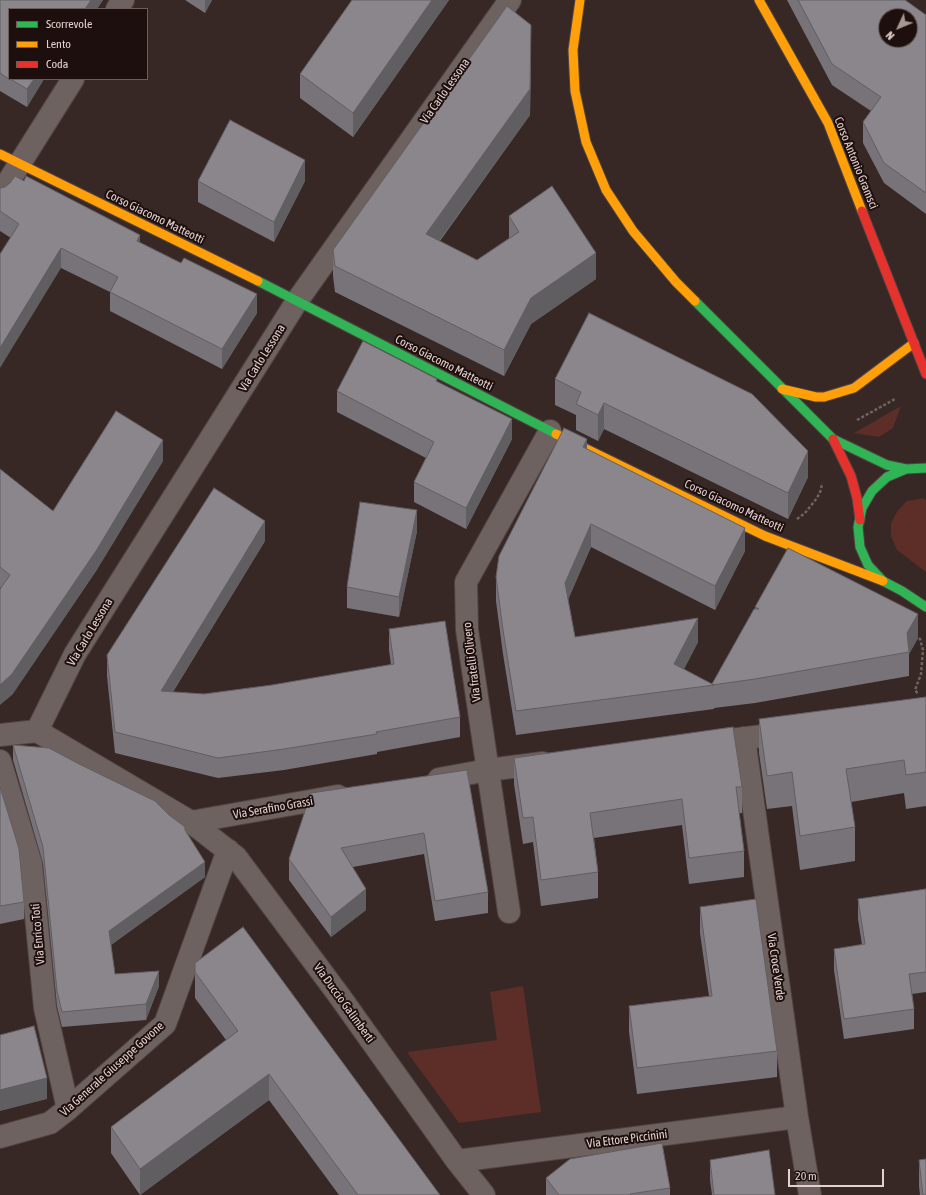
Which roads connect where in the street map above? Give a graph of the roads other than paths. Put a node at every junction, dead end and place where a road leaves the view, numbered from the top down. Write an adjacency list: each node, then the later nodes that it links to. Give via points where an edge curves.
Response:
1 (510, 0): 8 (street, Via Carlo Lessona)
2 (580, 0): 11 (main road, via 573,50 575,91 586,142 606,190 633,231 676,282)
3 (760, 0): 9 (main road, Corso Antonio Gramsci, via 828,123)
4 (72, 80): 6 (street)
5 (0, 154): 6 (main road, Corso Giacomo Matteotti)
6 (20, 164): 7 (street); 8 (main road, Corso Giacomo Matteotti)
7 (0, 195)
8 (297, 301): 12 (main road, Corso Giacomo Matteotti); 19 (street, Via Carlo Lessona, via 75,654)
9 (914, 343): 10 (main road, Corso Antonio Gramsci); 11 (main road, via 854,388 816,397)
10 (926, 374)
11 (782, 389): 13 (main road)
12 (550, 431): 17 (main road, Corso Giacomo Matteotti, via 765,536); 26 (street, Via fratelli Olivero, via 466,582 467,630)
13 (833, 439): 15 (main road, via 881,462); 16 (main road, via 851,476)
14 (926, 468): 15 (main road)
15 (906, 470): 16 (main road, via 887,477 872,491 862,508)
16 (860, 520): 17 (main road, via 860,547 868,565)
17 (883, 581): 18 (main road)
18 (926, 607)
19 (37, 731): 21 (street); 29 (street)
20 (807, 731): 22 (street)
21 (0, 735)
22 (744, 738): 23 (street); 33 (street, Via Croce Verde)
23 (690, 745)
24 (566, 760): 26 (street)
25 (0, 761): 32 (street, Via Enrico Toti, via 31,864 45,1008)
26 (488, 770): 27 (street); 31 (street, Via fratelli Olivero)
27 (418, 782)
28 (357, 793): 29 (street, Via Serafino Grassi)
29 (191, 822): 30 (street, Via Duccio Galimberti)
30 (228, 850): 32 (street, Via Generale Giuseppe Govone, via 165,1024); 35 (street, Via Duccio Galimberti, via 236,857 338,994)
31 (509, 912)
32 (68, 1109): 34 (street, Via Generale Giuseppe Govone, via 50,1123)
33 (797, 1118): 35 (street, Via Ettore Piccinini); 37 (street, Via Croce Verde)
34 (0, 1138)
35 (457, 1161): 36 (street, Via Duccio Galimberti)
36 (484, 1195)
37 (810, 1195)

